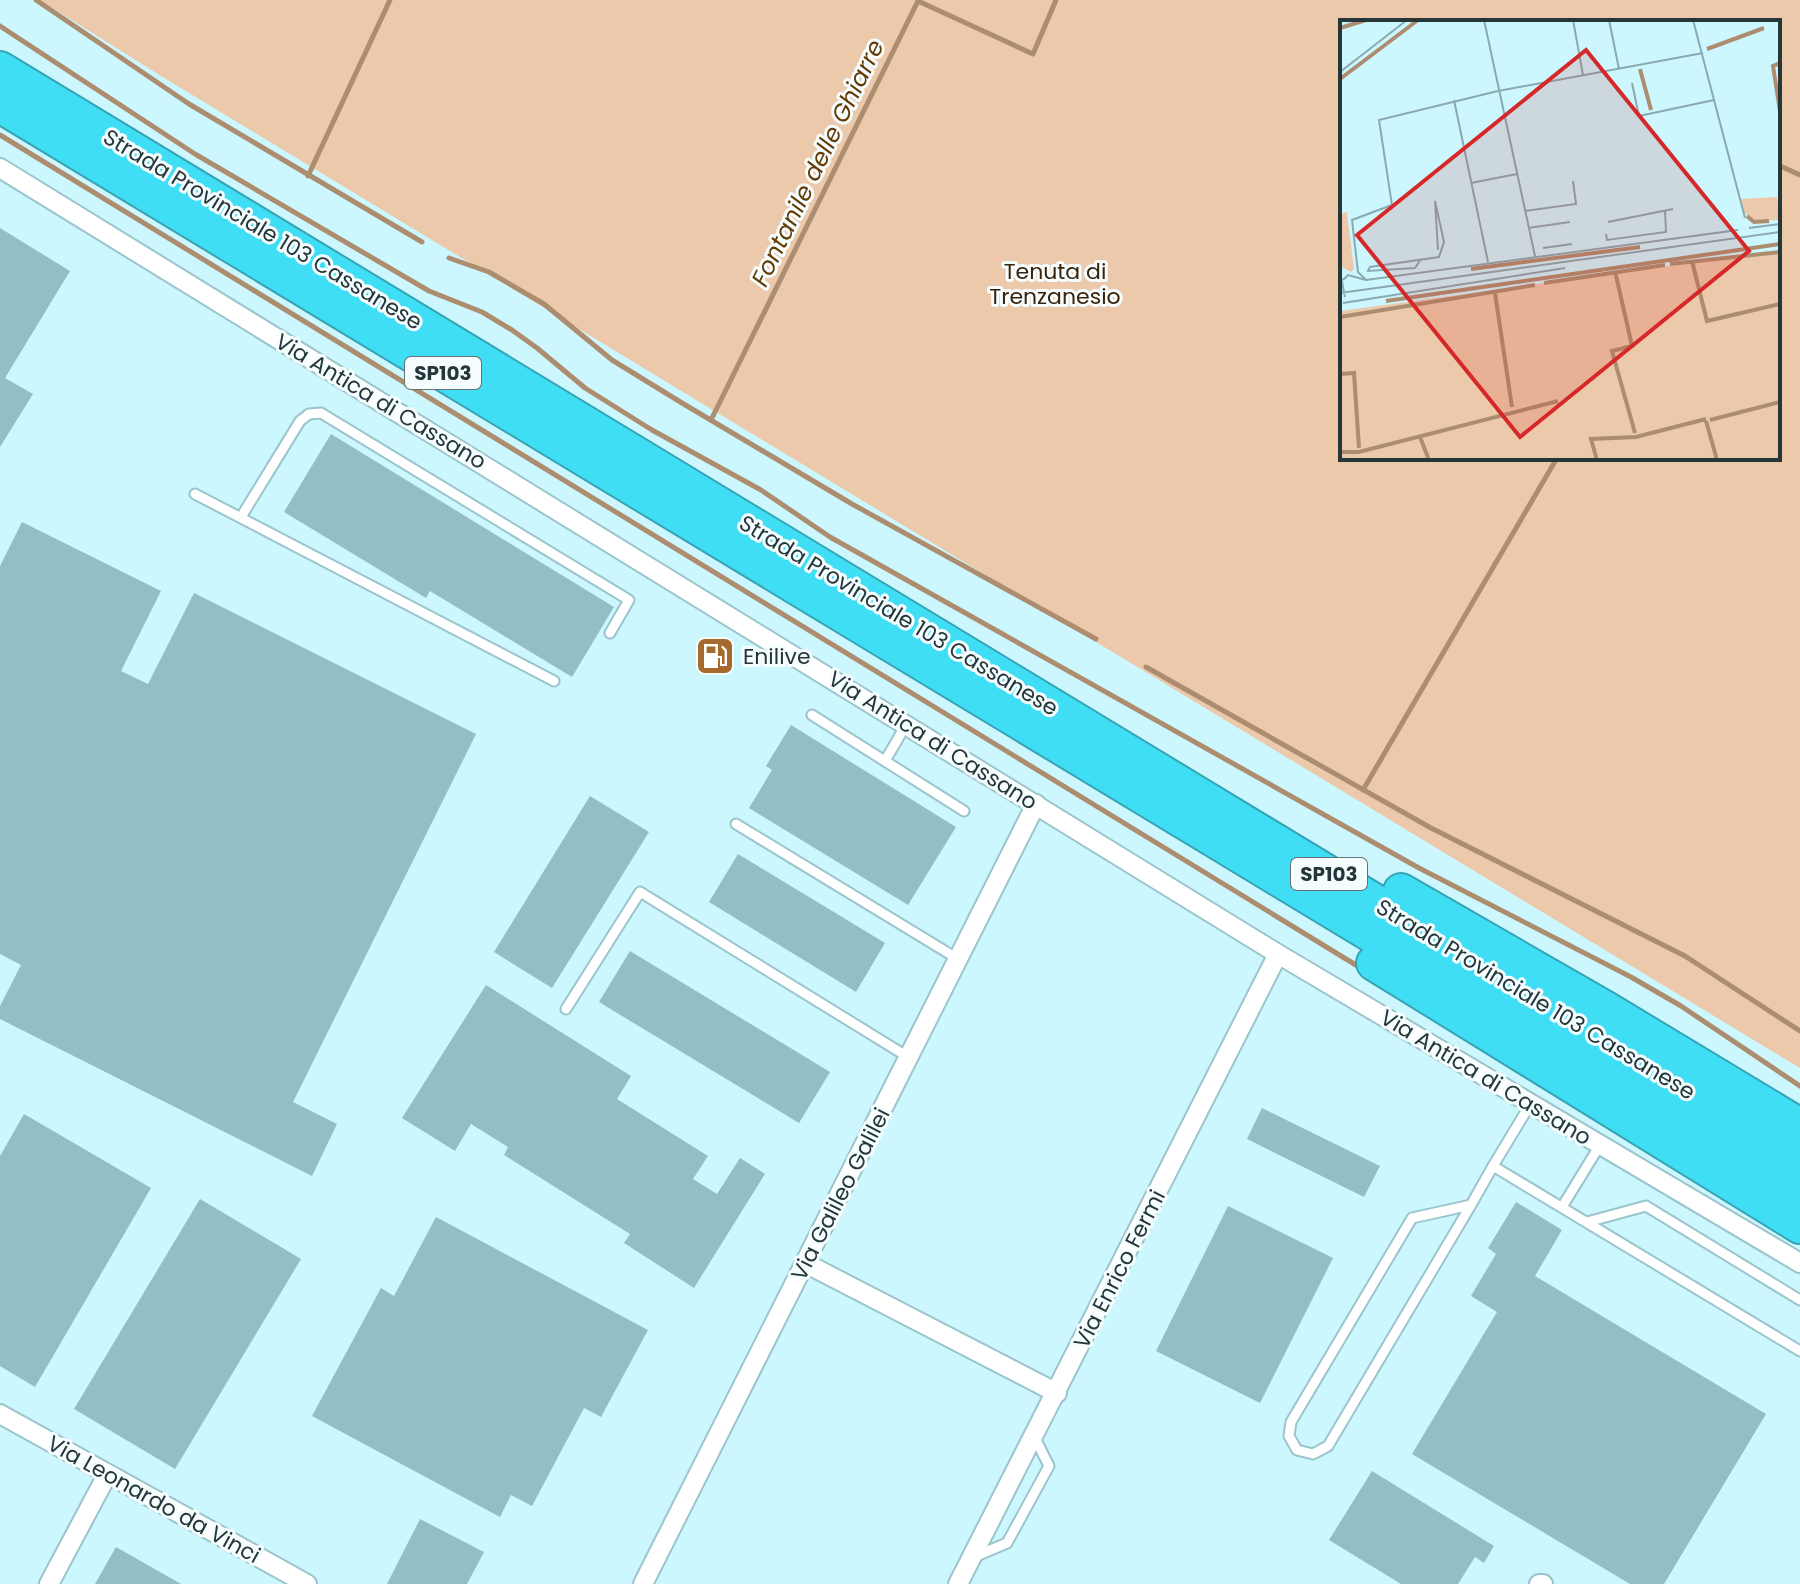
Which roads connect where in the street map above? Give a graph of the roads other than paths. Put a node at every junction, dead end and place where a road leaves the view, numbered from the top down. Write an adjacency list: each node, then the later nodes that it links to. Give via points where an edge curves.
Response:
1 (0, 69): 8 (highway, Strada Provinciale 103 Cassanese / SP103)
2 (0, 105): 10 (highway, Strada Provinciale 103 Cassanese / SP103)
3 (0, 168): 5 (street)
4 (0, 177): 5 (street)
5 (29, 186): 13 (street, Via Antica di Cassano)
6 (195, 494): 7 (lane)
7 (241, 517): 9 (lane, via 300,421 321,413 629,600); 11 (lane)
8 (857, 589): 23 (highway, SP103, via 1131,737); 25 (highway, Strada Provinciale 103 Cassanese / SP103)
9 (610, 633)
10 (886, 642): 27 (highway, Strada Provinciale 103 Cassanese / SP103); 31 (highway, SP103, via 992,720)
11 (554, 681)
12 (812, 715): 14 (lane)
13 (907, 723): 14 (lane); 15 (street, Via Antica di Cassano)
14 (885, 761): 16 (lane)
15 (1036, 804): 18 (street, Via Antica di Cassano); 19 (street, Via Galileo Galilei)
16 (964, 811)
17 (736, 824): 19 (lane)
18 (1278, 954): 22 (street, Via Antica di Cassano); 36 (street, Via Enrico Fermi)
19 (958, 959): 21 (street, Via Galileo Galilei)
20 (566, 1009): 21 (lane, via 640,892)
21 (908, 1057): 32 (street, Via Galileo Galilei)
22 (1531, 1103): 24 (street, Via Antica di Cassano); 26 (lane)
23 (1800, 1126)
24 (1600, 1145): 29 (lane); 33 (street, Via Antica di Cassano)
25 (1800, 1159)
26 (1493, 1166): 28 (lane); 29 (lane)
27 (1800, 1194)
28 (1471, 1205): 28 (lane, via 1412,1218 1291,1422 1289,1436 1297,1450 1313,1454 1328,1446)
29 (1562, 1207): 30 (lane)
30 (1587, 1222): 34 (lane, via 1646,1206); 35 (lane)
31 (1800, 1226)
32 (805, 1263): 36 (street); 43 (street, Via Galileo Galilei)
33 (1800, 1263)
34 (1800, 1300)
35 (1800, 1351)
36 (1057, 1393): 38 (street, Via Enrico Fermi)
37 (0, 1414): 39 (street, Via Leonardo da Vinci)
38 (1034, 1436): 40 (street, Via Enrico Fermi); 40 (lane, via 1049,1466 1007,1543)
39 (107, 1475): 41 (street); 42 (street, Via Leonardo da Vinci)
40 (971, 1558): 44 (street, Via Enrico Fermi)
41 (49, 1584)
42 (307, 1584)
43 (643, 1584)
44 (958, 1584)

